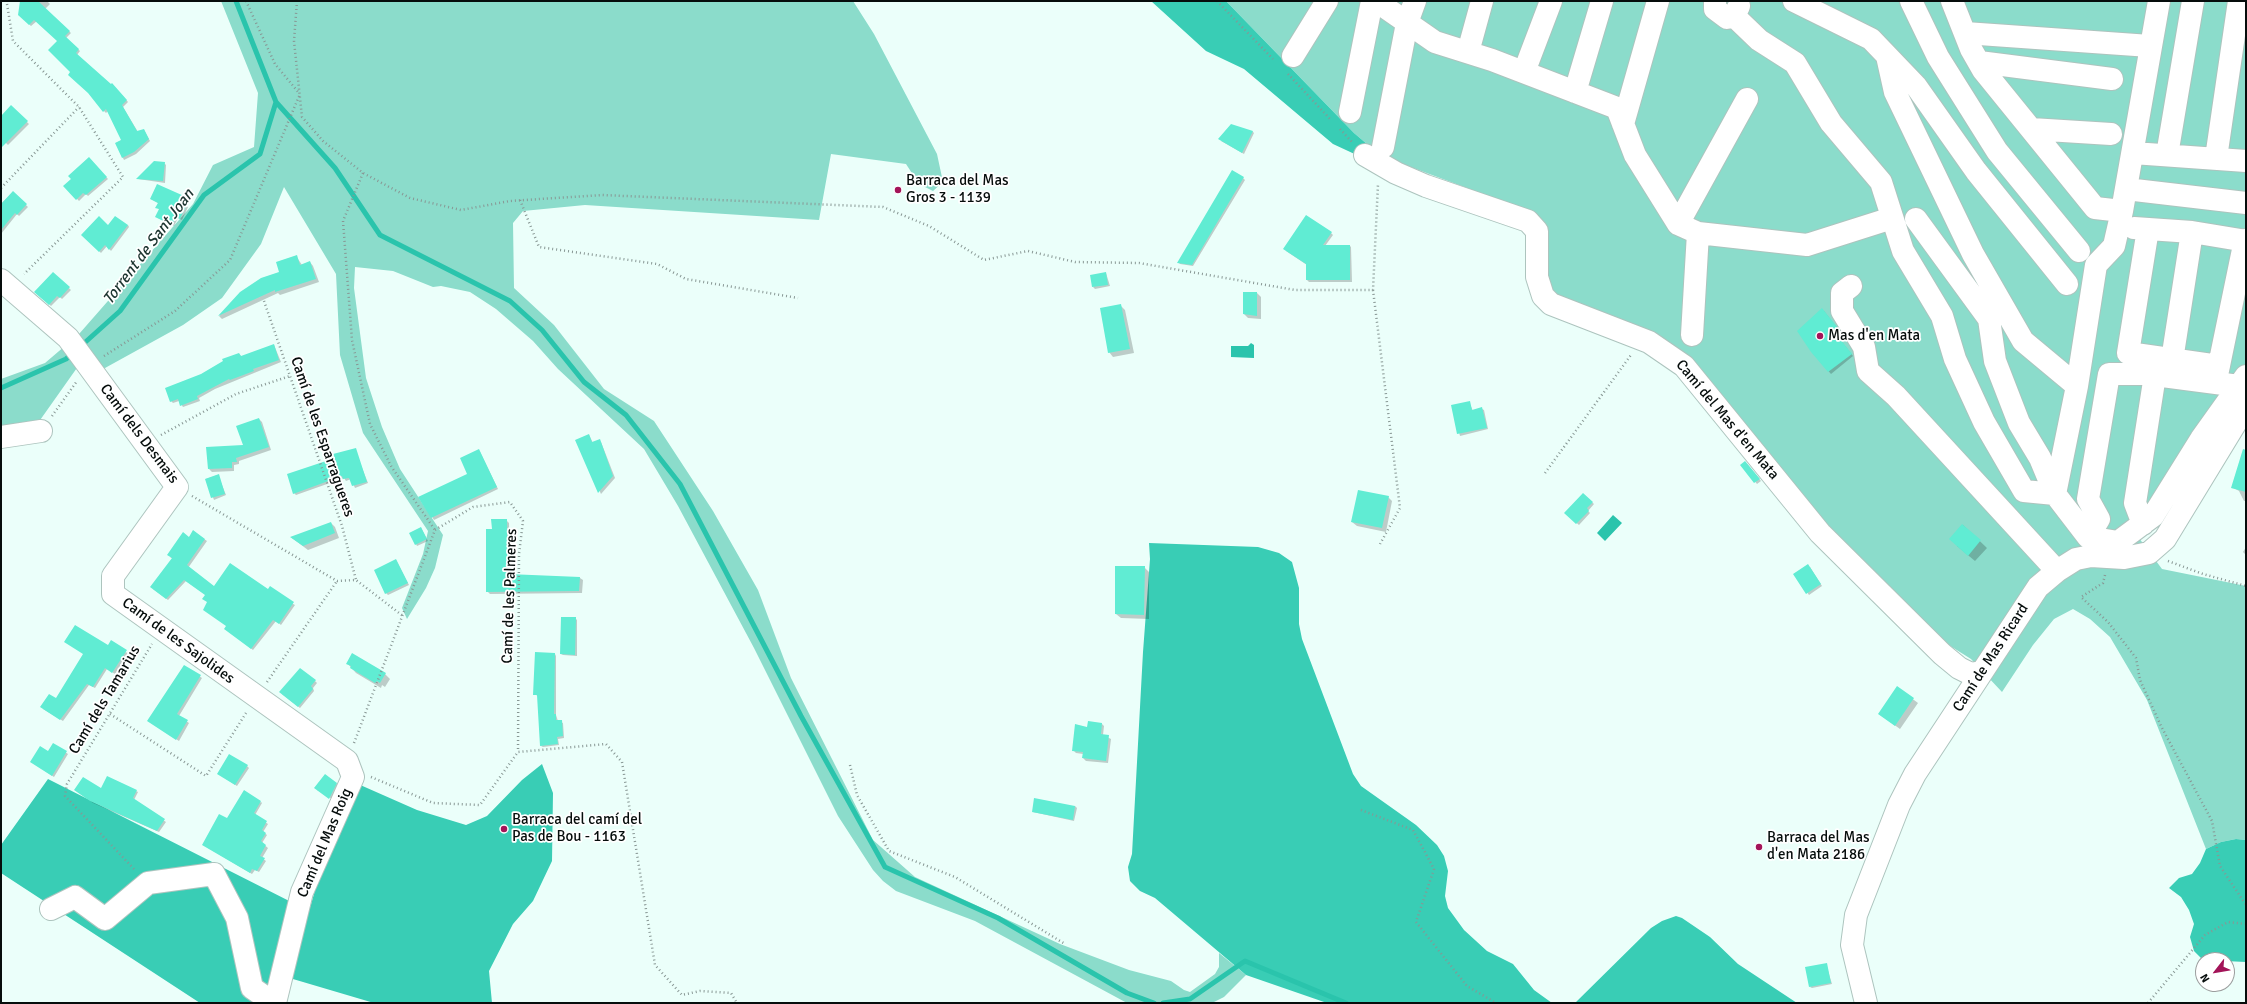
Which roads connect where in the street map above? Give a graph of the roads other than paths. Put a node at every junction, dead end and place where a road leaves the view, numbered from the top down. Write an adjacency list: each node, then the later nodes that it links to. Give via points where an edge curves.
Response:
1 (1327, 1): 21 (street)
2 (1372, 1): 28 (street)
3 (1376, 1): 17 (street)
4 (1415, 1): 17 (street)
5 (1482, 1): 20 (street)
6 (1551, 1): 23 (street)
7 (1602, 1): 26 (street)
8 (1658, 1): 29 (street)
9 (1794, 1): 25 (street, via 1871,39 1887,56)
10 (1911, 1): 22 (street)
11 (1952, 1): 19 (street)
12 (2159, 1): 18 (street)
13 (2193, 1): 33 (street)
14 (2239, 1): 34 (street)
15 (1710, 2): 16 (street, via 1714,9 1726,18)
16 (1737, 14): 38 (street, via 1759,40 1795,63 1831,123 1881,182)
17 (1407, 23): 20 (street, via 1435,42); 66 (street, Camí del Mas d'en Mata, via 1375,155 1426,186 1528,221 1537,231 1538,277 1543,296 1551,304 1642,340 1668,353 1684,366 1820,533 1958,668 1971,674)
18 (2150, 46): 19 (street); 32 (street)
19 (1972, 48): 22 (street); 24 (street); 30 (street)
20 (1468, 52): 23 (street)
21 (1285, 63)
22 (1942, 64): 25 (street); 46 (street, via 1997,151)
23 (1524, 72): 26 (street)
24 (2112, 80)
25 (1903, 87): 48 (street, via 1976,171); 50 (street, via 1973,254)
26 (1575, 92): 29 (street, via 1617,108)
27 (1747, 99): 41 (street)
28 (1350, 112)
29 (1623, 124): 41 (street, via 1634,155)
30 (2031, 129): 31 (street); 40 (street, via 2096,208)
31 (2111, 134)
32 (2133, 153): 33 (street); 36 (street)
33 (2167, 155): 34 (street)
34 (2216, 158): 35 (street)
35 (2246, 161)
36 (2126, 189): 37 (street); 40 (street)
37 (2246, 203)
38 (1892, 218): 44 (street, via 1807,245); 62 (street, via 1903,251 1942,316 1955,359 1984,422 2024,491)
39 (1916, 219): 51 (street, via 1989,319)
40 (2120, 220): 42 (street); 57 (street, via 2114,246 2096,266)
41 (1678, 224): 44 (street)
42 (2148, 229): 43 (street); 53 (street, via 2128,353)
43 (2192, 232): 45 (street); 53 (street)
44 (1698, 233): 52 (street)
45 (2246, 240): 54 (street)
46 (2080, 251)
47 (6, 284): 61 (street, Camí dels Desmais, via 68,338)
48 (2066, 284)
49 (1851, 286): 65 (street, via 1842,294 1842,310 1864,347 1868,371 1896,396)
50 (2018, 332): 51 (street); 57 (street, via 2023,341)
51 (1991, 334): 62 (street, via 1995,360 2019,423 2040,458)
52 (1692, 335)
53 (2172, 360): 54 (street)
54 (2217, 374): 55 (street); 56 (street)
55 (2156, 375): 63 (street, via 2135,503); 64 (street, via 2110,374 2088,499 2099,519)
56 (2242, 381): 63 (street, via 2201,438 2153,516)
57 (2077, 386): 62 (street)
58 (2246, 406): 65 (street, Camí de Mas Ricard, via 2165,539 2149,553 2124,558 2091,556 2076,559)
59 (41, 431): 60 (street)
60 (1, 437)
61 (177, 487): 67 (street, Camí de les Sajolides, via 114,576 113,594)
62 (2055, 494): 64 (street)
63 (2143, 524): 64 (street, via 2118,542)
64 (2088, 537)
65 (2057, 571): 66 (street, Camí de Mas Ricard, via 2038,588)
66 (1981, 672): 70 (street, Camí de Mas Ricard, via 1915,774 1899,805 1856,915 1852,945)
67 (350, 769): 69 (street, Camí del Mas Roig, via 302,892)
68 (51, 909): 69 (street, via 75,897 105,918 148,884 214,874 237,918 252,988)
69 (274, 1003)
70 (1866, 1003)

